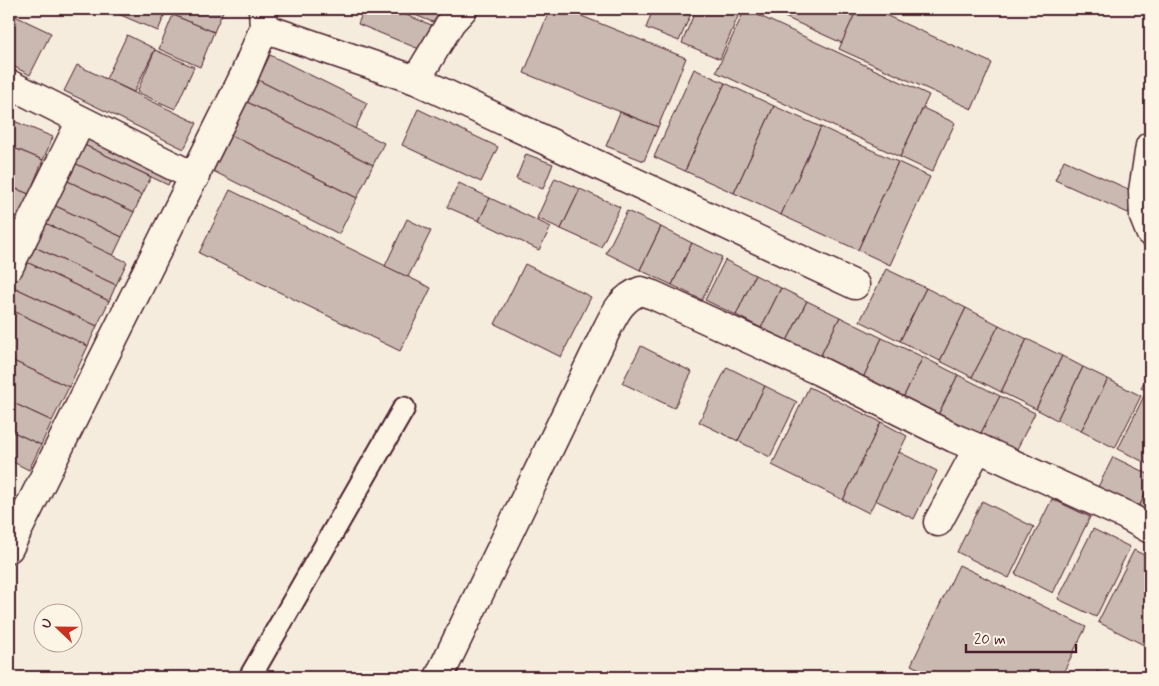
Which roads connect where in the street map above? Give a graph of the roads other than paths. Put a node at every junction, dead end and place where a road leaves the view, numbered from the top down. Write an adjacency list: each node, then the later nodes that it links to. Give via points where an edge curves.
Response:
1 (463, 9): 3 (street, via 451,22)
2 (263, 18): 3 (street); 7 (street, via 244,76)
3 (416, 80): 10 (street)
4 (9, 84): 5 (street)
5 (81, 121): 7 (street); 9 (street)
6 (1150, 146): 8 (street, via 1143,192 1144,217)
7 (194, 176): 13 (street)
8 (1150, 232)
9 (9, 267)
10 (855, 285)
11 (404, 408): 17 (lane)
12 (978, 448): 14 (street); 15 (street); 18 (street, via 642,290 623,302 605,333)
13 (19, 502): 16 (street)
14 (938, 522)
15 (1150, 529)
16 (9, 548)
17 (250, 677)
18 (438, 677)

